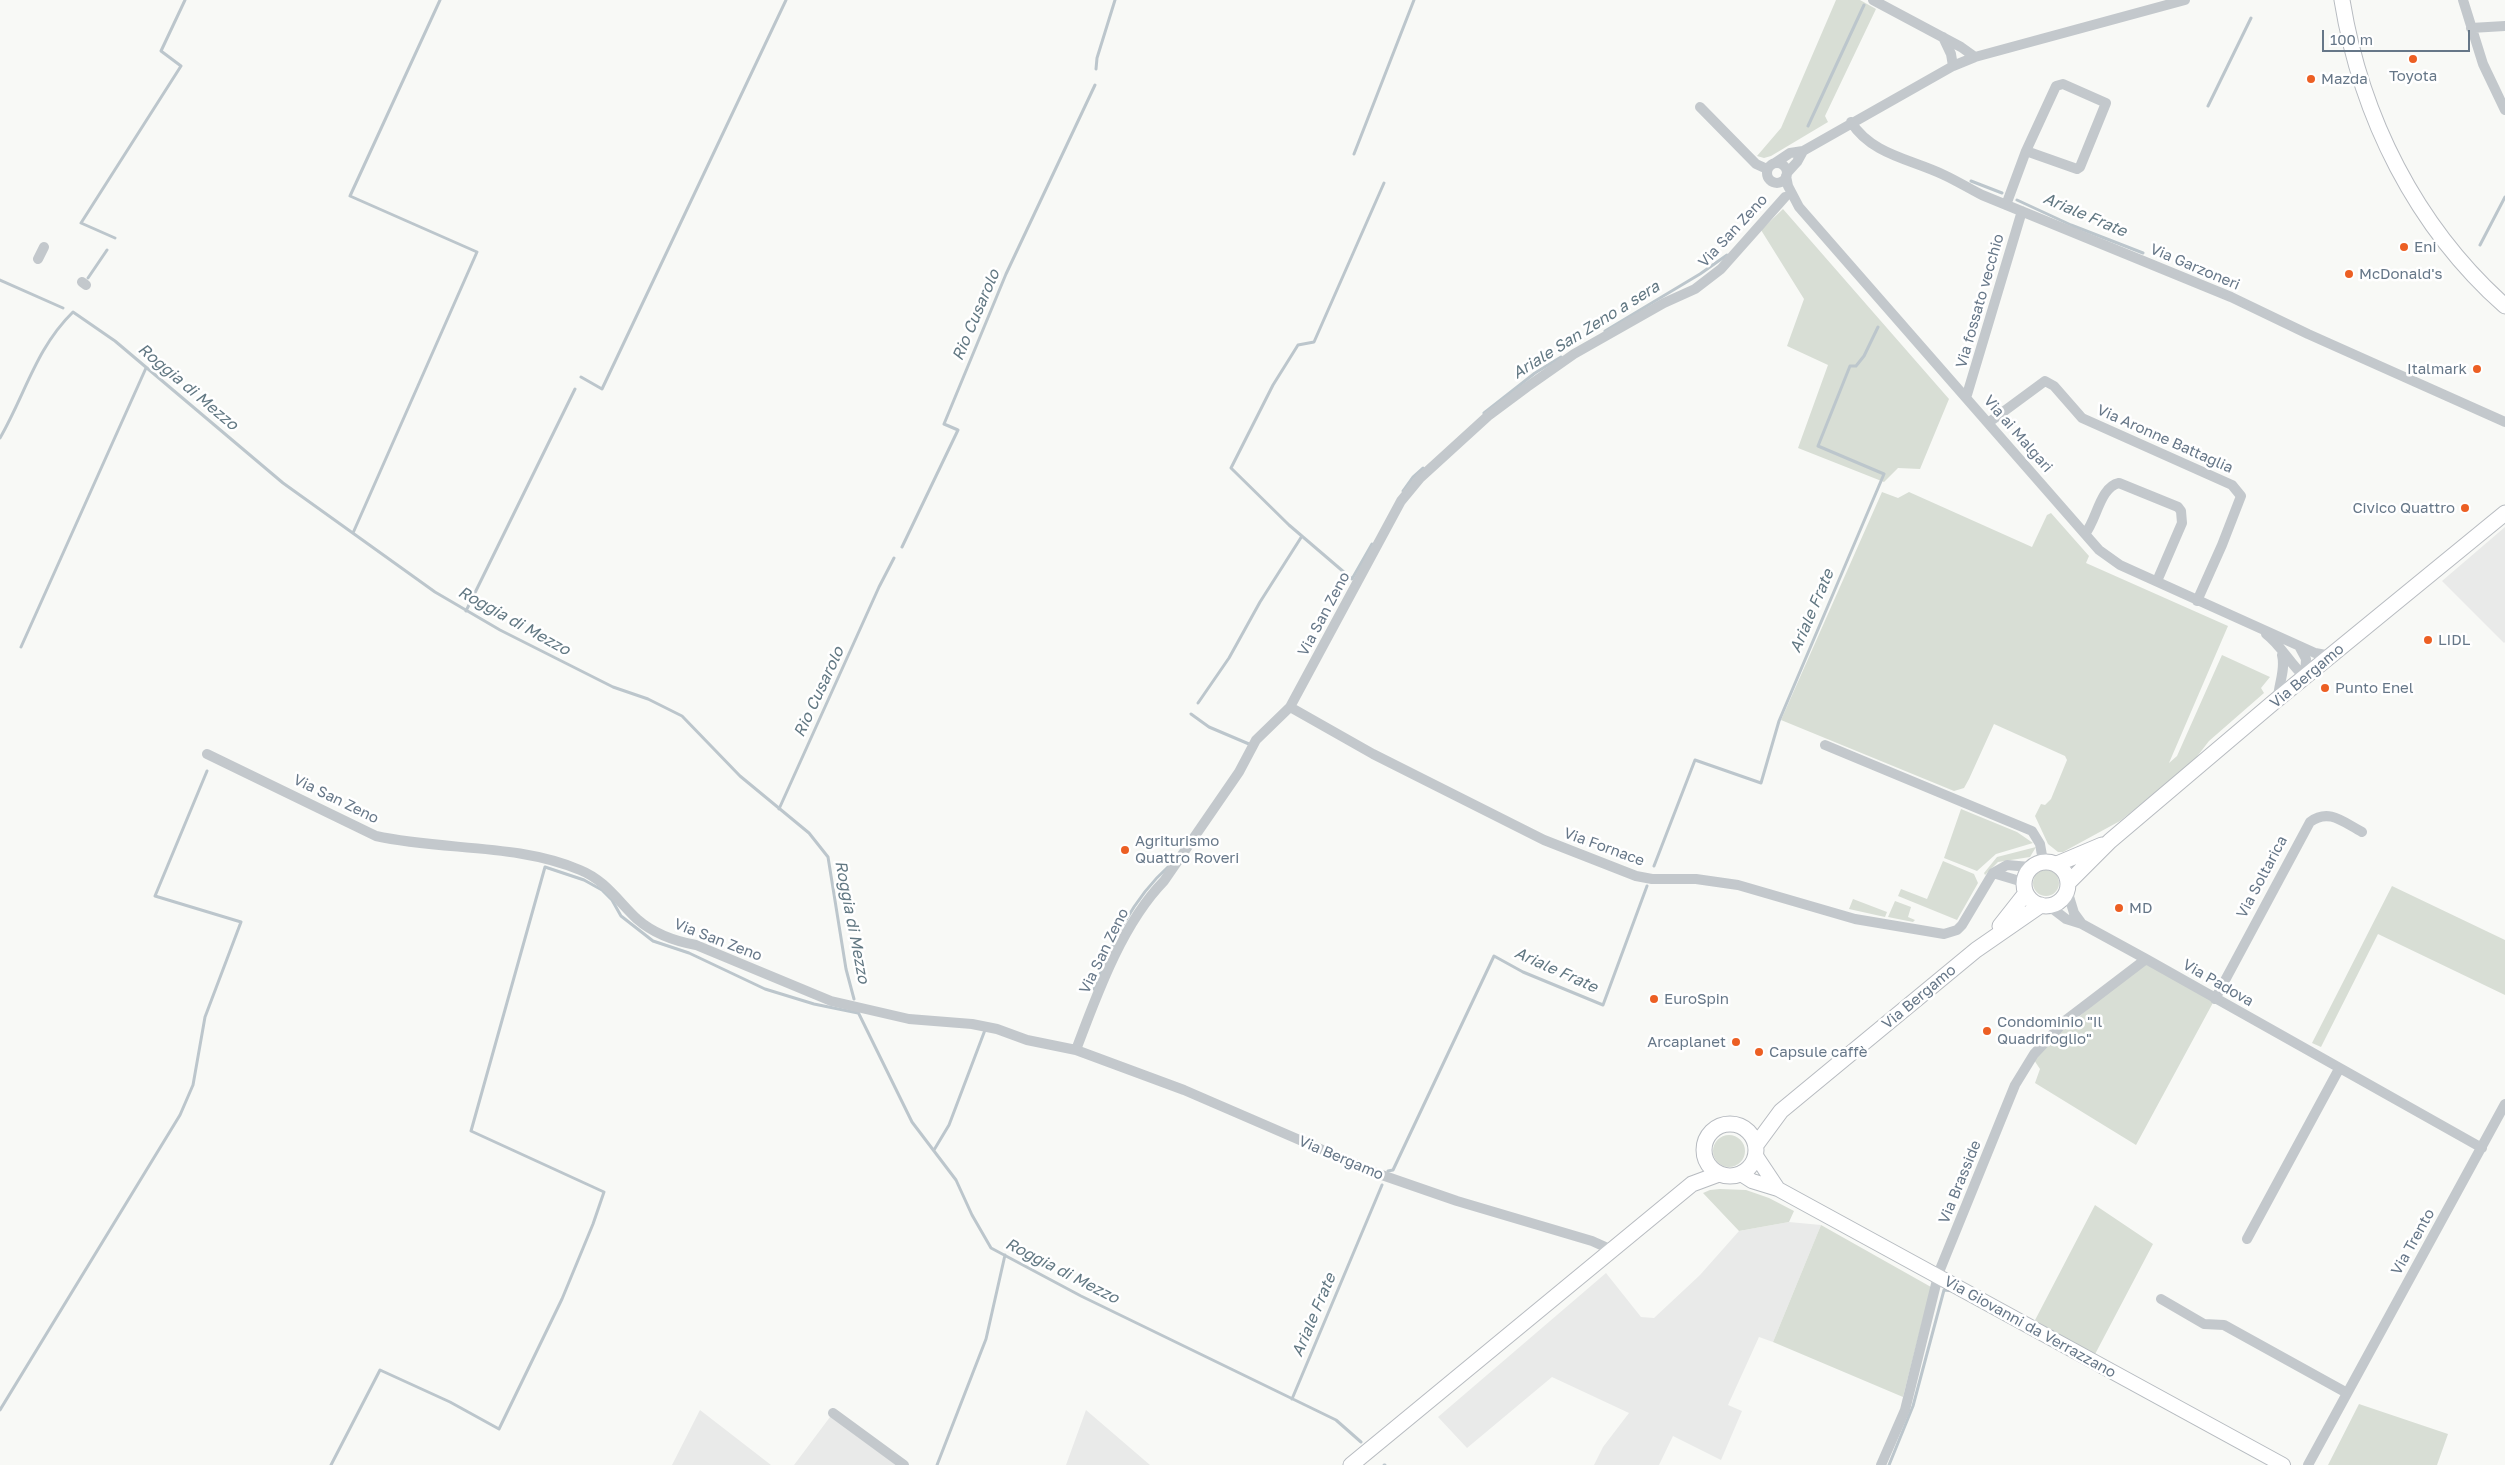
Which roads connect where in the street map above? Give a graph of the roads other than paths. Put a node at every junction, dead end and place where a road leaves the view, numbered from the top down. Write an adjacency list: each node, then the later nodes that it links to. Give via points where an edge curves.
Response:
1 (2185, 0): 8 (street)
2 (2342, 0): 24 (main road, via 2360,82 2378,130 2398,169 2454,255)
3 (2463, 0): 6 (street)
4 (1880, 2): 7 (street)
5 (2505, 26): 6 (street)
6 (2471, 28): 11 (street, via 2483,64)
7 (1943, 37): 8 (street); 9 (street)
8 (1975, 57): 9 (street)
9 (1953, 66): 12 (street)
10 (1700, 107): 15 (street, via 1756,164)
11 (2505, 110)
12 (1851, 122): 13 (street); 19 (street, Via Garzoneri, via 1874,147)
13 (1803, 151): 15 (street, via 1790,154); 16 (street)
14 (2026, 151): 14 (street, via 2077,169 2106,103 2056,86); 19 (street)
15 (1771, 166): 16 (street, via 1782,164); 17 (street, via 1768,178)
16 (1786, 174): 17 (street, via 1782,181); 20 (street, via 1788,186)
17 (1775, 183): 18 (street)
18 (1785, 197): 20 (street); 38 (street, Via San Zeno, via 1721,269 1695,289 1574,354 1488,416 1420,478 1401,501)
19 (2006, 205): 21 (street, Via Garzoneri)
20 (1799, 207): 25 (street, Via ai Malgari)
21 (2022, 211): 25 (street, Via fossato vecchio); 26 (street, Via Garzoneri, via 2231,298)
22 (44, 247): 23 (street)
23 (38, 259)
24 (2505, 306)
25 (1966, 398): 27 (street, Via ai Malgari)
26 (2505, 422)
27 (1988, 424): 29 (street, Via ai Malgari); 31 (street, Via Aronne Battaglia, via 2045,381 2051,383 2082,418 2232,485 2241,496)
28 (2505, 513): 35 (main road, Via Bergamo)
29 (2085, 534): 30 (street, Via ai Malgari, via 2113,561); 30 (street, via 2112,484 2119,483 2178,507 2182,523)
30 (2157, 581): 31 (street, Via ai Malgari)
31 (2197, 600): 32 (street, Via ai Malgari)
32 (2255, 626): 33 (street, Via ai Malgari); 34 (street, Via ai Malgari, via 2272,638)
33 (2298, 645): 35 (street, Via ai Malgari); 36 (street, via 2306,659)
34 (2282, 652): 36 (street, Via ai Malgari); 37 (street, via 2284,672 2278,688)
35 (2331, 656): 36 (main road, Via Bergamo)
36 (2306, 677): 37 (main road, Via Bergamo)
37 (2278, 700): 42 (main road, Via Bergamo)
38 (1290, 707): 44 (street, Via Fornace, via 1373,754 1544,840 1636,876 1738,885 1855,919 1944,934 1962,926); 52 (street, Via San Zeno, via 1256,740 1239,772 1164,881 1149,896 1097,995)
39 (1825, 745): 43 (street, via 2032,831 2040,844)
40 (206, 754): 52 (street, Via San Zeno, via 376,836 550,859 581,870 602,882 638,919 656,932 674,941 696,945 831,1001 909,1019 997,1029 1027,1040)
41 (2362, 832): 51 (street, Via Soltarica, via 2328,815 2319,815 2310,822)
42 (2110, 841): 43 (main road, Via Bergamo); 45 (main road, Via Bergamo)
43 (2044, 864): 44 (street, via 2007,865); 45 (main road, via 2063,869); 46 (main road, Via Bergamo)
44 (1994, 873): 46 (street)
45 (2068, 887): 47 (main road, Via Bergamo, via 2060,901); 48 (street, via 2074,913)
46 (2025, 888): 47 (main road, via 2029,899); 49 (main road, Via Bergamo)
47 (2045, 906): 48 (street, Via Padova, via 2066,919); 49 (main road, Via Bergamo)
48 (2082, 924): 50 (street, Via Padova)
49 (1988, 940): 55 (main road, Via Bergamo)
50 (2146, 959): 51 (street, Via Padova); 66 (street, Via Brasside, via 2066,1020 2032,1056 2015,1085)
51 (2215, 999): 53 (street, Via Padova)
52 (1076, 1050): 65 (street, Via Bergamo, via 1184,1090 1376,1173)
53 (2339, 1069): 57 (street, Via Padova); 64 (street)
54 (2505, 1104): 57 (street, Via Trento)
55 (1781, 1111): 56 (main road, Via Bergamo); 58 (main road, Via Bergamo)
56 (1747, 1130): 58 (main road); 59 (main road, via 1731,1124 1714,1129 1705,1141)
57 (2482, 1148): 68 (street, Via Trento)
58 (1756, 1151): 61 (main road, Via Bergamo, via 1750,1167); 63 (street, Via Giovanni da Verrazzano)
59 (1704, 1157): 60 (main road, via 1712,1170); 62 (main road)
60 (1719, 1174): 61 (main road); 62 (main road)
61 (1741, 1174): 63 (street, Via Giovanni da Verrazzano)
62 (1692, 1184): 65 (main road)
63 (1778, 1189): 66 (street, Via Giovanni da Verrazzano)
64 (2247, 1239)
65 (1612, 1250): 71 (main road)
66 (1938, 1276): 72 (street, Via Brasside, via 1905,1410); 73 (street, Via Giovanni da Verrazzano)
67 (2161, 1300): 68 (street, via 2204,1324 2224,1326)
68 (2347, 1393): 74 (street, Via Trento)
69 (834, 1413): 70 (street)
70 (904, 1465)
71 (1351, 1465)
72 (1880, 1465)
73 (2283, 1465)
74 (2308, 1465)

